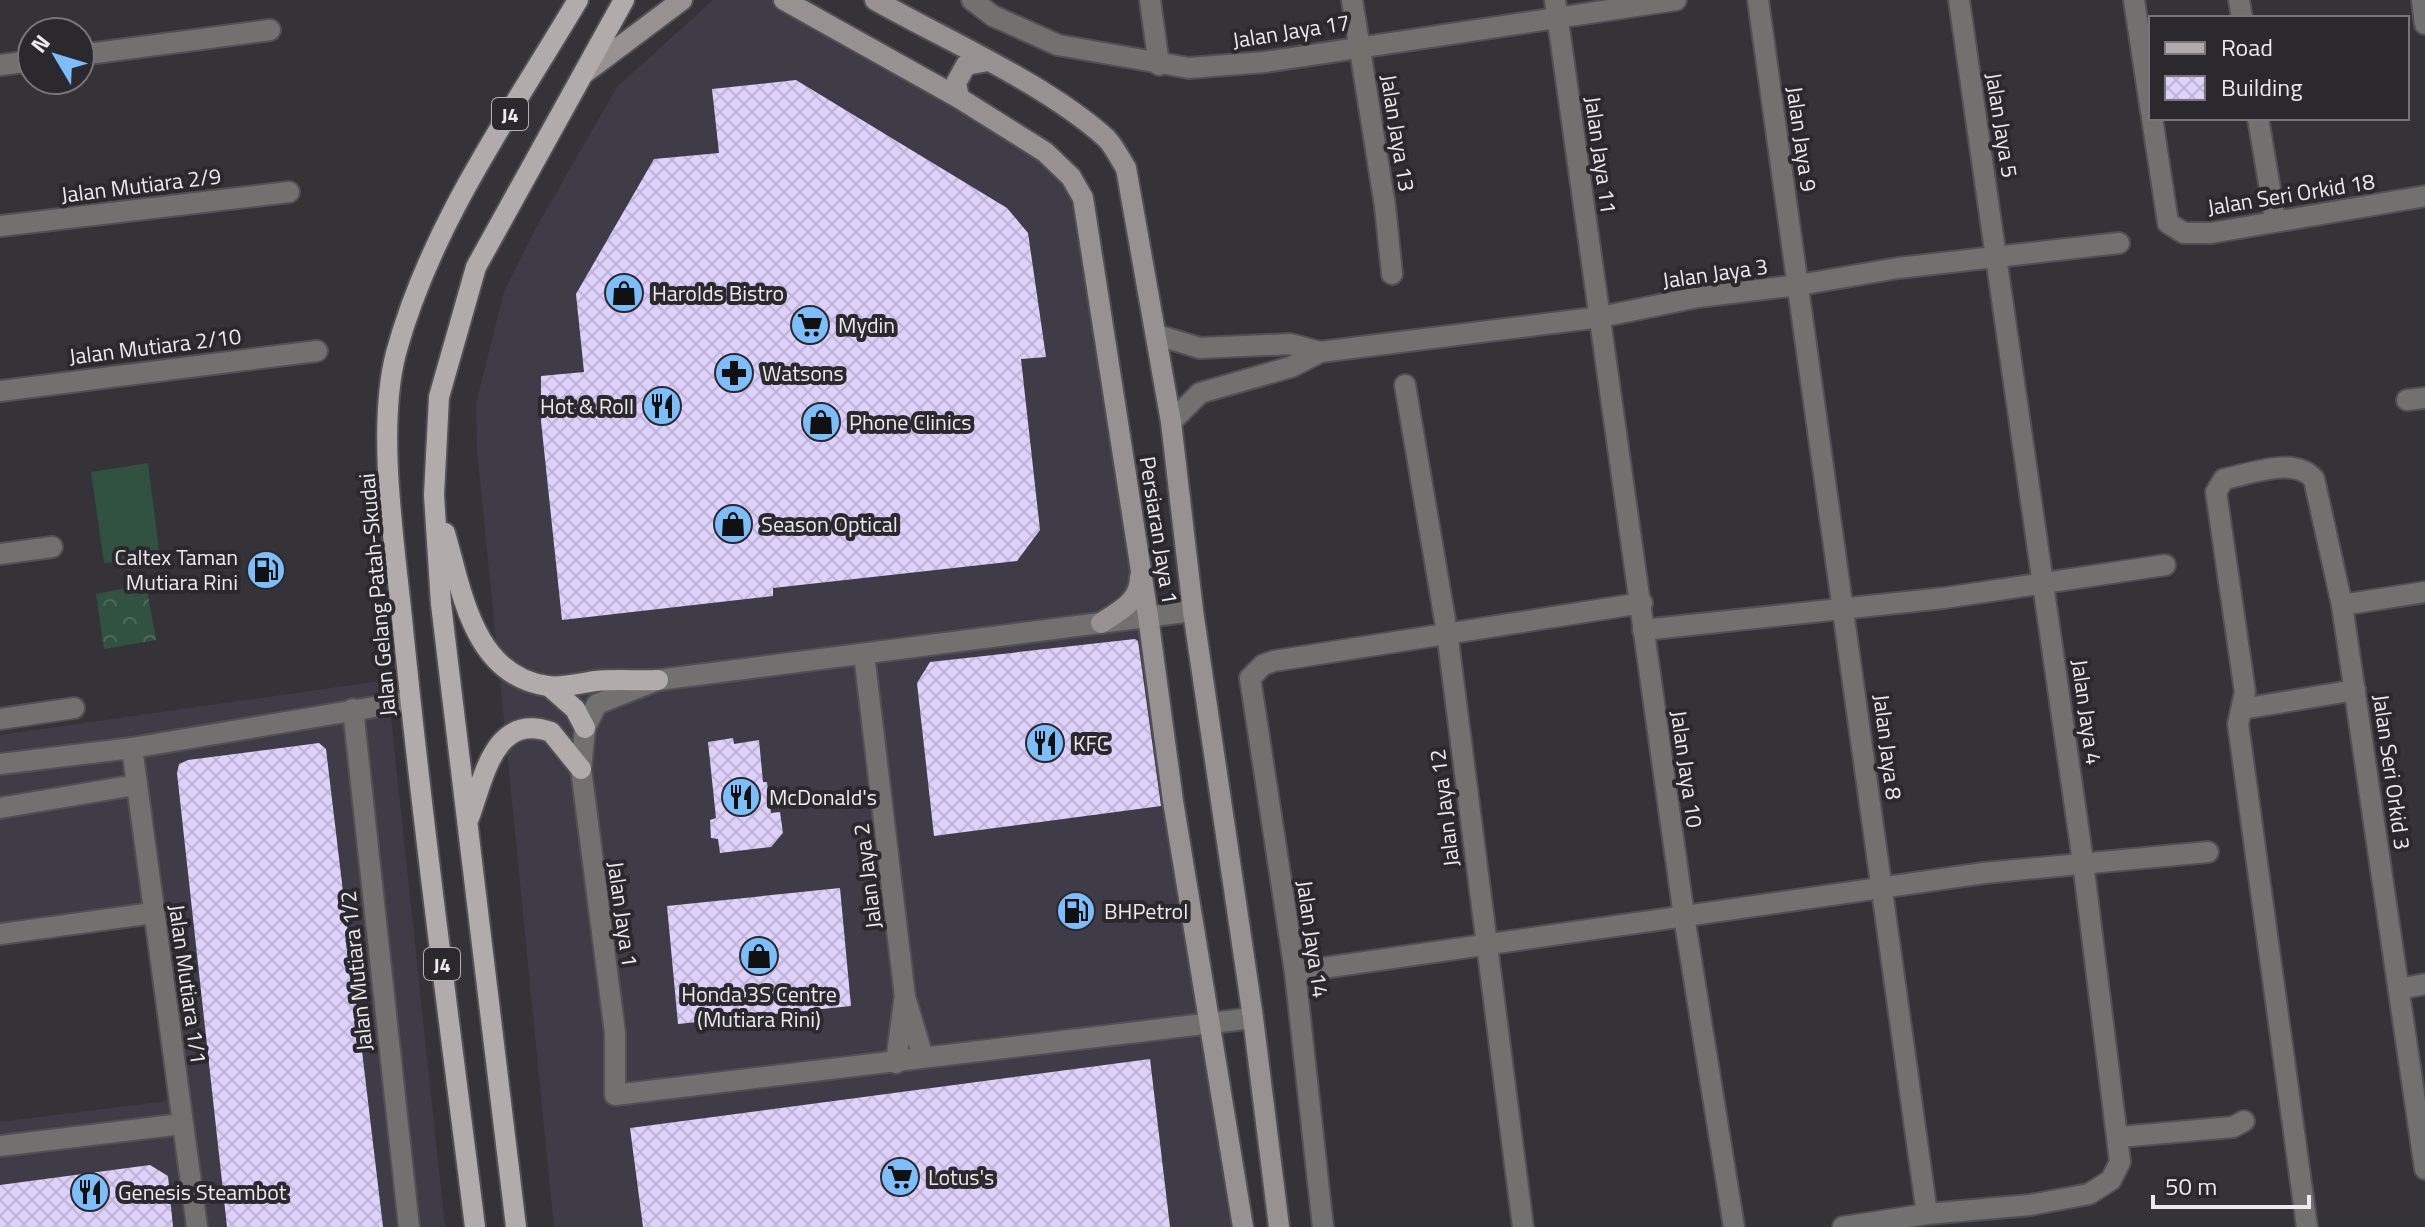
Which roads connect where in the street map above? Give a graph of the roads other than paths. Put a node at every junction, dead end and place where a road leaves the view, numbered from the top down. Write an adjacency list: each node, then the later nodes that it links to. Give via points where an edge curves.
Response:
1 (578, 0): 60 (main road, Jalan Gelang Patah-Skudai / J4, via 442,229 395,356 389,497)
2 (624, 0): 21 (main road, J4)
3 (682, 0): 21 (main road)
4 (784, 0): 22 (main road, Persiaran Jaya 1)
5 (875, 0): 19 (main road, Persiaran Jaya 1)
6 (972, 0): 20 (street, Jalan Jaya 17, via 993,16 1058,45)
7 (1150, 0): 20 (street)
8 (1352, 0): 17 (street, Jalan Jaya 13)
9 (1676, 0): 14 (street, Jalan Jaya 17)
10 (1758, 0): 33 (street, Jalan Jaya 9)
11 (1959, 0): 31 (street, Jalan Jaya 5)
12 (2134, 0): 23 (street)
13 (2422, 0): 15 (street)
14 (1556, 10): 17 (street, Jalan Jaya 17); 34 (street, Jalan Jaya 11)
15 (2425, 24)
16 (270, 30): 18 (street)
17 (1360, 45): 20 (street, Jalan Jaya 17, via 1265,62); 32 (street, Jalan Jaya 13)
18 (96, 53)
19 (988, 61): 22 (main road, via 966,65 956,83); 35 (main road, Persiaran Jaya 1, via 1109,140 1126,168)
20 (1159, 65)
21 (586, 72): 41 (main road, J4, via 476,267 439,397)
22 (959, 98): 44 (main road, Persiaran Jaya 1, via 1045,152 1071,177 1083,198)
23 (2149, 99)
24 (2152, 120): 28 (street, Jalan Seri Orkid 18, via 2168,223 2184,233 2211,233)
25 (2258, 120): 28 (street)
26 (289, 192): 29 (street, Jalan Mutiara 2/9)
27 (2425, 196): 28 (street, Jalan Seri Orkid 18)
28 (2275, 219)
29 (0, 226)
30 (2119, 243): 31 (street, Jalan Jaya 3)
31 (1998, 257): 33 (street, Jalan Jaya 3); 46 (street, Jalan Jaya 4)
32 (1392, 274)
33 (1799, 285): 34 (street, Jalan Jaya 3, via 1698,297); 50 (street, Jalan Jaya 8)
34 (1601, 317): 37 (street, Jalan Jaya 3); 48 (street, Jalan Jaya 10)
35 (1157, 335): 37 (street, via 1200,348 1290,344); 40 (main road, Persiaran Jaya 1)
36 (317, 351): 39 (street, Jalan Mutiara 2/10)
37 (1320, 352): 40 (street, via 1291,367 1200,393)
38 (1405, 385): 55 (street, Jalan Jaya 12)
39 (0, 391)
40 (1171, 422): 51 (main road, Persiaran Jaya 1)
41 (434, 495): 58 (main road, via 470,619 486,650 508,670); 71 (main road, J4, via 441,604)
42 (52, 547): 43 (street)
43 (0, 554)
44 (1140, 565): 52 (main road, Persiaran Jaya 1); 53 (main road, via 1135,597)
45 (2165, 565): 46 (street)
46 (2044, 582): 50 (street); 73 (street, Jalan Jaya 4)
47 (2425, 592): 49 (street)
48 (1642, 603): 54 (street, Jalan Jaya 10); 55 (street)
49 (2342, 605): 59 (street, Jalan Seri Orkid 3); 63 (street, Jalan Seri Orkid 3, via 2314,479 2307,471 2293,466 2224,479 2218,485 2245,692)
50 (1846, 609): 54 (street); 74 (street, Jalan Jaya 8)
51 (1193, 611): 52 (street); 83 (main road, Persiaran Jaya 1)
52 (1148, 616): 53 (street); 84 (main road, Persiaran Jaya 1)
53 (1101, 623): 56 (street)
54 (1643, 630): 76 (street, Jalan Jaya 10)
55 (1447, 632): 78 (street, Jalan Jaya 12); 79 (street, Jalan Jaya 14, via 1263,665 1250,678)
56 (864, 654): 57 (street); 82 (street, Jalan Jaya 2)
57 (658, 680): 58 (main road); 65 (street, via 603,700)
58 (550, 687): 65 (main road, via 575,709)
59 (2355, 690): 63 (street); 81 (street, Jalan Seri Orkid 3)
60 (410, 701): 62 (street); 95 (main road, Jalan Gelang Patah-Skudai / J4)
61 (74, 708): 64 (street)
62 (353, 709): 66 (street); 94 (street, Jalan Mutiara 1/2)
63 (2242, 709): 103 (street, via 2238,724)
64 (0, 719)
65 (585, 728): 68 (street, Jalan Jaya 1)
66 (132, 748): 67 (street); 69 (street, Jalan Mutiara 1/1)
67 (0, 764)
68 (581, 769): 71 (main road, via 551,732 510,732 495,748); 86 (street, Jalan Jaya 1, via 615,1033 615,1095)
69 (135, 785): 70 (street); 75 (street, Jalan Mutiara 1/1)
70 (0, 808)
71 (468, 821): 96 (main road, J4)
72 (2208, 852): 73 (street)
73 (2083, 862): 74 (street); 89 (street, Jalan Jaya 4)
74 (1882, 887): 76 (street); 92 (street, Jalan Jaya 8)
75 (153, 913): 77 (street); 88 (street, Jalan Mutiara 1/1)
76 (1684, 916): 78 (street); 101 (street, Jalan Jaya 10)
77 (0, 934)
78 (1484, 946): 79 (street); 100 (street, Jalan Jaya 12)
79 (1295, 972): 99 (street, Jalan Jaya 14)
80 (2425, 984): 81 (street)
81 (2399, 989): 91 (street, Jalan Seri Orkid 3)
82 (905, 997): 85 (street, Jalan Jaya 2); 86 (street, Jalan Jaya 2)
83 (1253, 1018): 84 (street, Jalan Jaya 1); 98 (main road, Persiaran Jaya 1)
84 (1209, 1023): 85 (street, Jalan Jaya 1); 97 (main road, Persiaran Jaya 1)
85 (923, 1057): 86 (street, Jalan Jaya 1)
86 (896, 1063)
87 (2244, 1121): 89 (street, via 2233,1127)
88 (182, 1124): 90 (street); 93 (street, Jalan Mutiara 1/1)
89 (2119, 1137): 92 (street, Jalan Jaya 4, via 2120,1162 2099,1190 2030,1205)
90 (0, 1146)
91 (2425, 1169)
92 (1927, 1214): 102 (street)
93 (197, 1227)
94 (409, 1227)
95 (475, 1227)
96 (516, 1227)
97 (1243, 1227)
98 (1279, 1227)
99 (1323, 1227)
100 (1523, 1227)
101 (1734, 1227)
102 (1843, 1227)
103 (2307, 1227)

